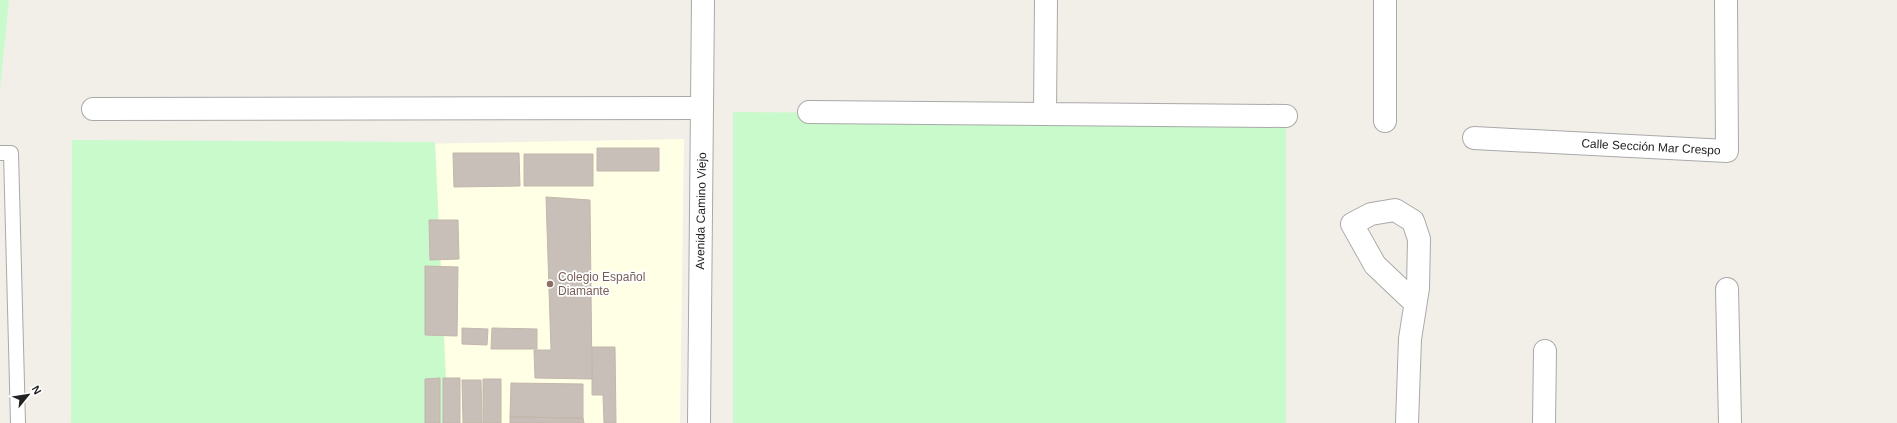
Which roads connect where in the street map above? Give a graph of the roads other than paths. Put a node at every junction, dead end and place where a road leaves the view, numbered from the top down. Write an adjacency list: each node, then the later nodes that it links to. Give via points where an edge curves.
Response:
1 (703, 0): 5 (street, Avenida Camino Viejo)
2 (1046, 0): 8 (street)
3 (1385, 0): 10 (street)
4 (1726, 0): 11 (street, Calle Sección Mar Crespo, via 1727,151)
5 (702, 108): 6 (street); 17 (street, Avenida Camino Viejo)
6 (92, 109)
7 (809, 112): 8 (street)
8 (1046, 113): 9 (street)
9 (1286, 116)
10 (1385, 121)
11 (1474, 138)
12 (0, 153): 16 (lane, via 11,153)
13 (1727, 289): 20 (street)
14 (1414, 302): 18 (street)
15 (1545, 351): 19 (street)
16 (18, 423)
17 (699, 423)
18 (1407, 423)
19 (1544, 423)
20 (1730, 423)

